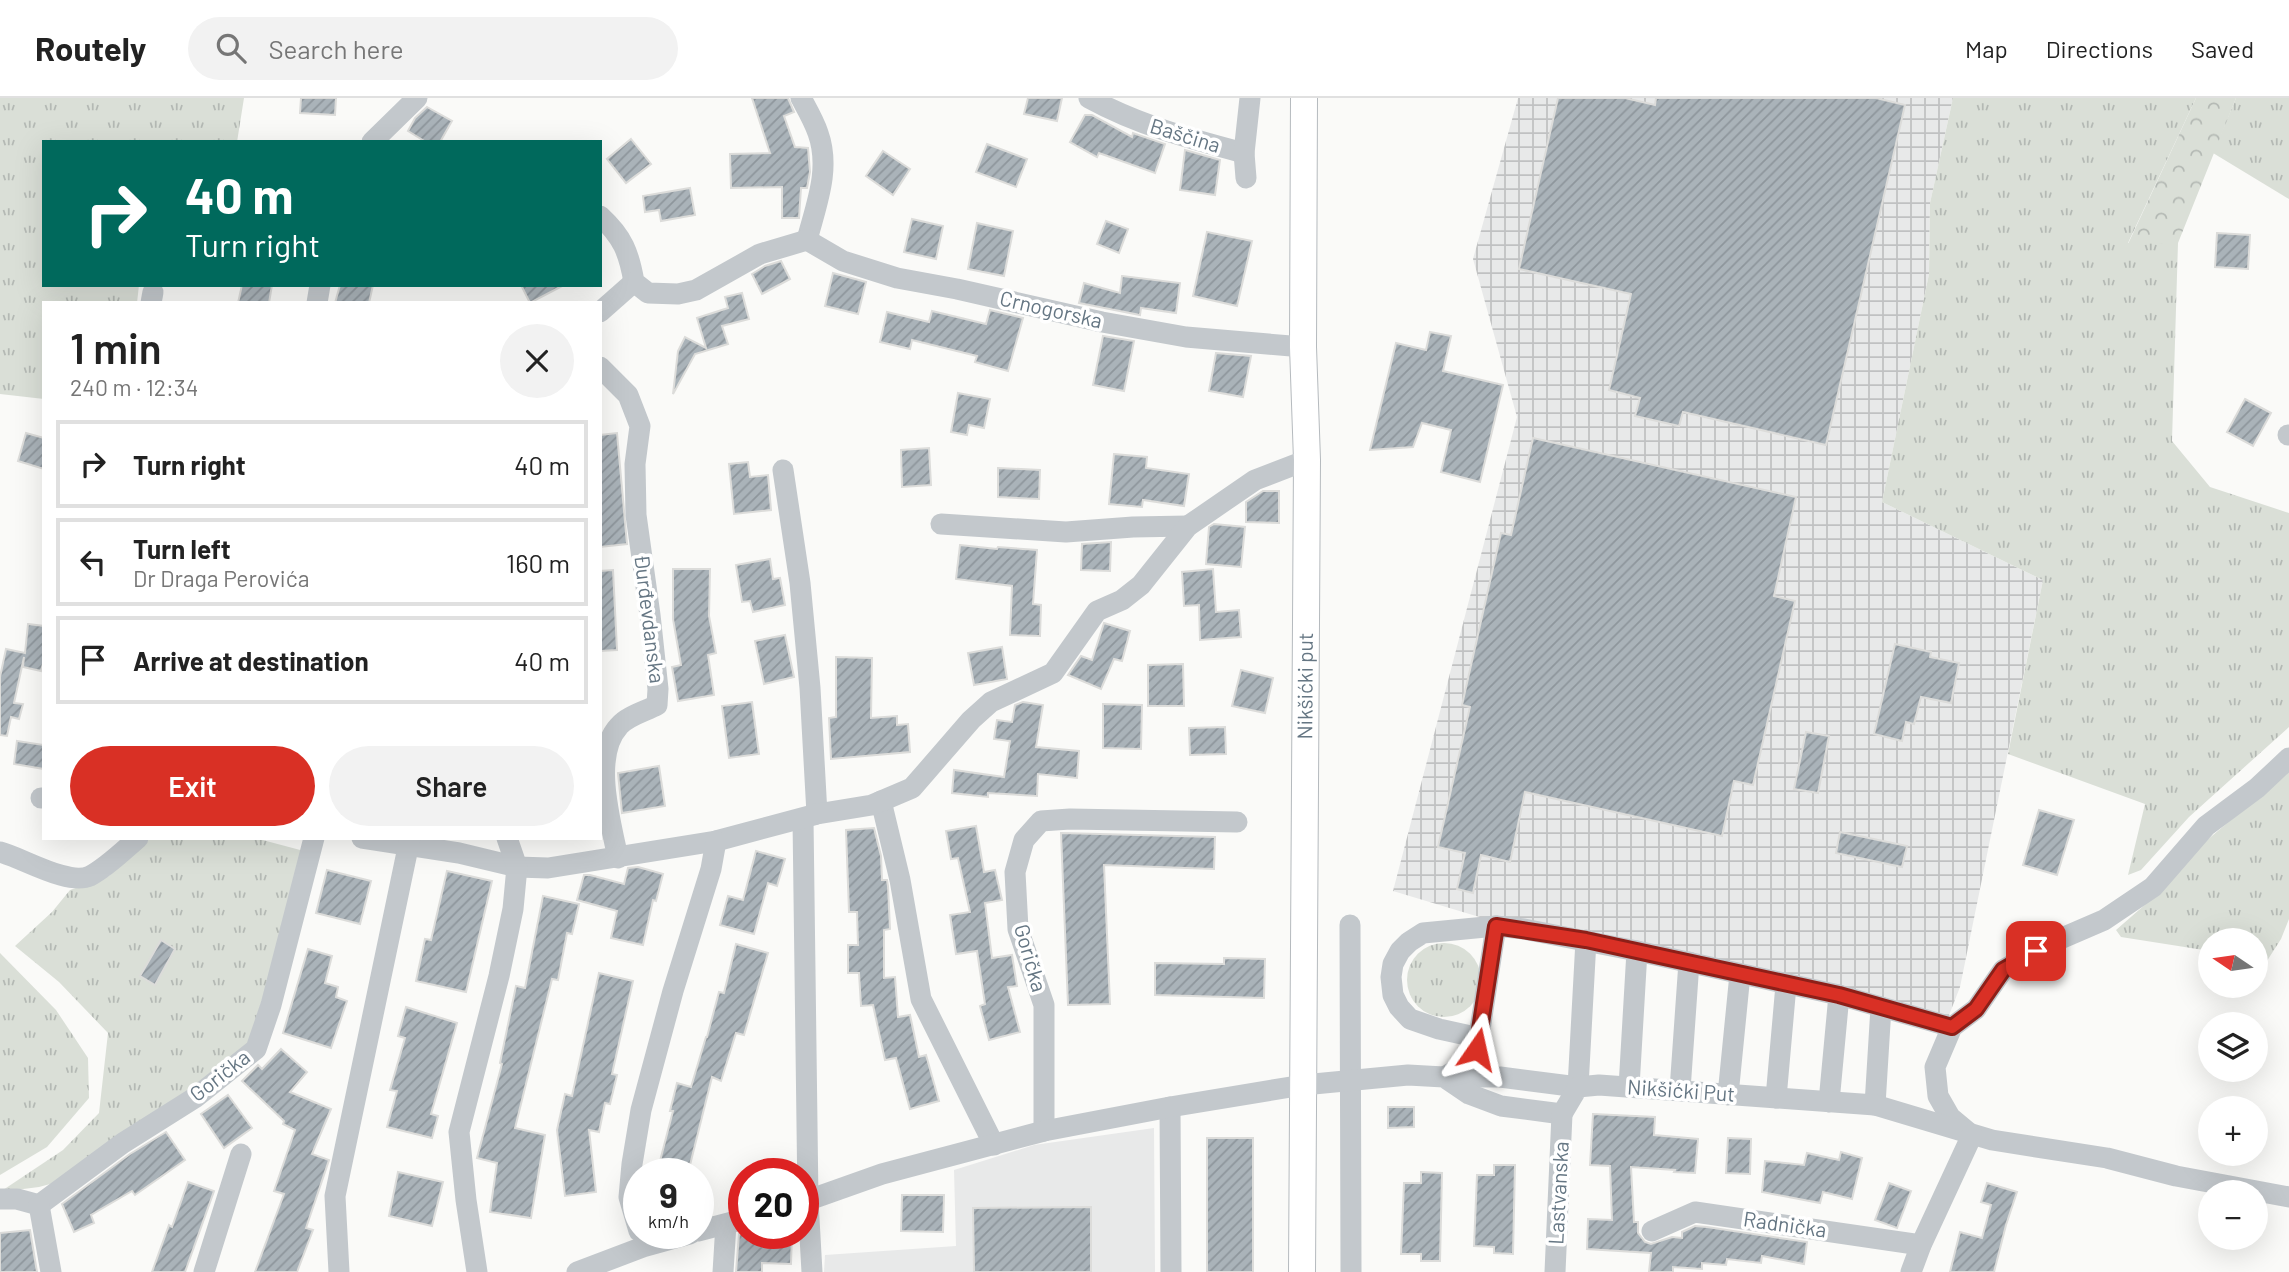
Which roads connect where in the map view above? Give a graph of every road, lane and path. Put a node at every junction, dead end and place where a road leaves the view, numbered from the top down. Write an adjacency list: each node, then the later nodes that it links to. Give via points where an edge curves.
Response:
1 (417, 98): 6 (street)
2 (801, 98): 10 (street, via 824,158)
3 (1089, 98): 7 (street, Baščina, via 1117,114)
4 (1250, 98): 7 (street)
5 (1304, 98): 13 (main road, Nikšićki put)
6 (379, 140)
7 (1244, 153): 8 (street)
8 (1245, 178)
9 (602, 218): 11 (street, via 629,254)
10 (807, 240): 11 (street, via 760,254 696,290 648,293); 13 (street, Crnogorska, via 844,261 897,278 1186,337)
11 (634, 282): 12 (street)
12 (602, 310)
13 (1303, 347): 15 (main road, Nikšićki put)
14 (602, 369): 30 (street, Đurđevdanska, via 628,396 640,426 635,464 637,531 658,689 657,705 619,725 608,746 605,793)
15 (1307, 460): 18 (street, via 1255,480); 45 (main road, Nikšićki put)
16 (783, 470): 21 (street, via 810,688)
17 (941, 524): 18 (street, via 1066,533)
18 (1188, 526): 20 (street, via 1141,585 1097,611 1053,673 991,702 912,788)
19 (2289, 758): 41 (street, via 2206,826 2153,887 2104,920 2003,970 1976,1009)
20 (881, 801): 21 (street); 57 (street, via 920,999)
21 (810, 817): 27 (street); 60 (street)
22 (1237, 822): 55 (street, Gorička, via 1041,821 1024,840 1015,872 1018,929 1044,1005)
23 (135, 840): 29 (street, via 87,877 67,878)
24 (313, 840): 64 (street, Gorička, via 256,1049 196,1097)
25 (386, 840): 28 (street)
26 (508, 840): 31 (street)
27 (716, 841): 30 (street); 59 (street, via 641,1110)
28 (410, 842): 31 (street); 72 (street, via 335,1196)
29 (0, 852)
30 (618, 858): 31 (street, via 548,868)
31 (517, 867): 73 (street, via 499,975 460,1132)
32 (1350, 925): 44 (street)
33 (1496, 926): 34 (street); 42 (street); 42 (street, via 1423,933 1400,951 1391,977 1393,995 1410,1019)
34 (1586, 940): 35 (street); 46 (street)
35 (1637, 951): 36 (street); 47 (street)
36 (1689, 962): 37 (street); 48 (street)
37 (1740, 974): 38 (street); 49 (street)
38 (1786, 985): 39 (street); 50 (street)
39 (1839, 995): 40 (street); 51 (street)
40 (1881, 1007): 41 (street); 52 (street)
41 (1952, 1027): 56 (street, via 1935,1068 1938,1096 1950,1117)
42 (1480, 1038): 43 (street, via 1468,1063)
43 (1444, 1077): 44 (street, via 1408,1075); 46 (street, Nikšićki Put, via 1500,1077); 54 (street, via 1469,1094 1501,1106)
44 (1351, 1081): 45 (street); 79 (street)
45 (1303, 1086): 53 (street); 78 (main road, Nikšićki put)
46 (1578, 1087): 47 (street, Nikšićki Put); 54 (street)
47 (1629, 1087): 48 (street, Nikšićki Put)
48 (1680, 1090): 49 (street, Nikšićki Put)
49 (1728, 1095): 50 (street, Nikšićki Put)
50 (1776, 1098): 51 (street, Nikšićki Put)
51 (1829, 1102): 52 (street, Nikšićki Put)
52 (1875, 1105): 56 (street, Nikšićki Put)
53 (1170, 1107): 55 (street); 77 (street)
54 (1562, 1114): 80 (street, Lastvanska)
55 (1044, 1131): 57 (street)
56 (1972, 1135): 62 (street, Nikšićki Put, via 2107,1158); 66 (street)
57 (994, 1145): 61 (street, via 882,1174)
58 (241, 1154): 71 (street)
59 (633, 1158)
60 (806, 1158)
61 (819, 1197)
62 (2289, 1198)
63 (0, 1199): 64 (street)
64 (39, 1205): 70 (street)
65 (1652, 1231): 66 (street, Radnička, via 1695,1212)
66 (1921, 1245): 81 (street)
67 (623, 1247): 74 (street)
68 (728, 1249): 75 (street)
69 (810, 1249): 76 (street)
70 (51, 1272)
71 (204, 1272)
72 (339, 1272)
73 (477, 1272)
74 (579, 1272)
75 (723, 1272)
76 (812, 1272)
77 (1171, 1272)
78 (1301, 1272)
79 (1351, 1272)
80 (1555, 1272)
81 (1912, 1272)

